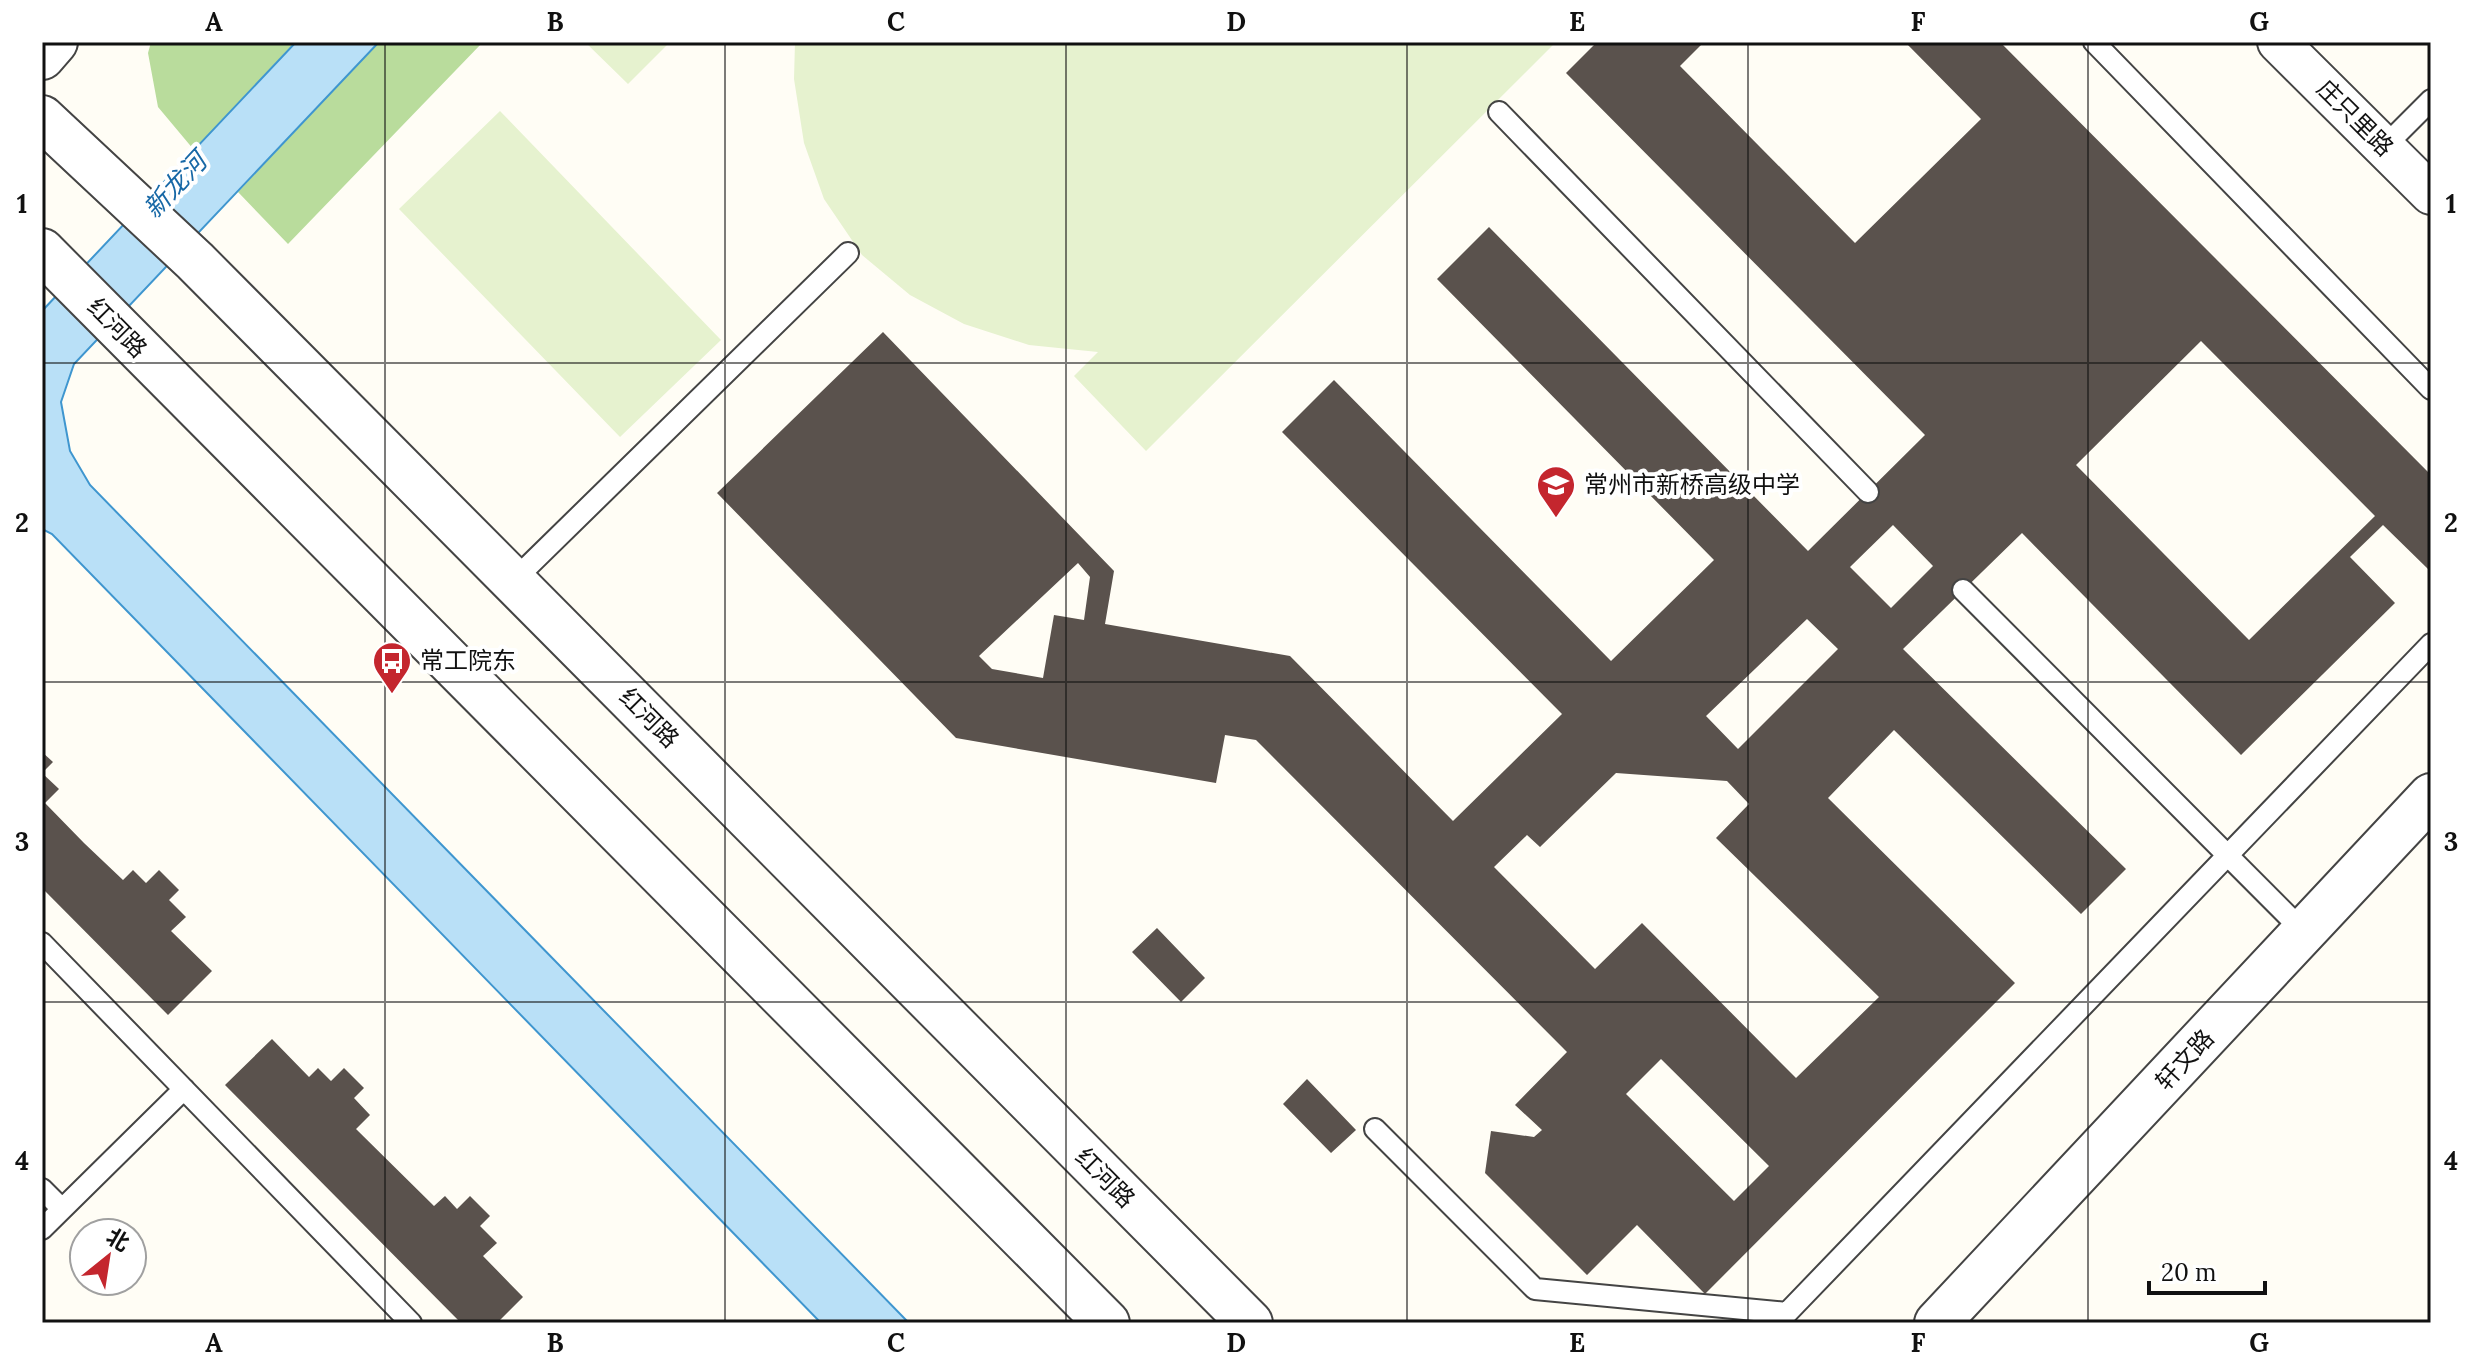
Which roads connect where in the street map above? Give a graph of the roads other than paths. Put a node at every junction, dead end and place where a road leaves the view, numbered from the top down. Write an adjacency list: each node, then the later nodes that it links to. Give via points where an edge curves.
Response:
1 (55, 42): 4 (street)
2 (2094, 42): 12 (lane)
3 (2294, 47): 8 (street, 庄只里路)
4 (42, 57)
5 (2431, 100): 8 (lane)
6 (1499, 112): 13 (lane)
7 (42, 118): 14 (street, 红河路, via 195,261)
8 (2384, 147): 9 (street, 庄只里路)
9 (2431, 194)
10 (848, 253): 14 (lane)
11 (54, 264): 27 (street, 红河路)
12 (2431, 389)
13 (1868, 492)
14 (513, 581): 28 (street, 红河路)
15 (1963, 590): 18 (lane)
16 (2431, 644): 18 (lane)
17 (2431, 796): 19 (street, 轩文路)
18 (2227, 856): 19 (lane); 22 (lane, via 1787,1313 1535,1289)
19 (2305, 933): 29 (street, 轩文路)
20 (42, 943): 21 (lane)
21 (184, 1089): 24 (lane); 26 (lane)
22 (1375, 1129)
23 (42, 1189): 24 (lane)
24 (62, 1209): 25 (lane)
25 (42, 1229)
26 (411, 1323)
27 (1107, 1323)
28 (1250, 1323)
29 (1937, 1323)

